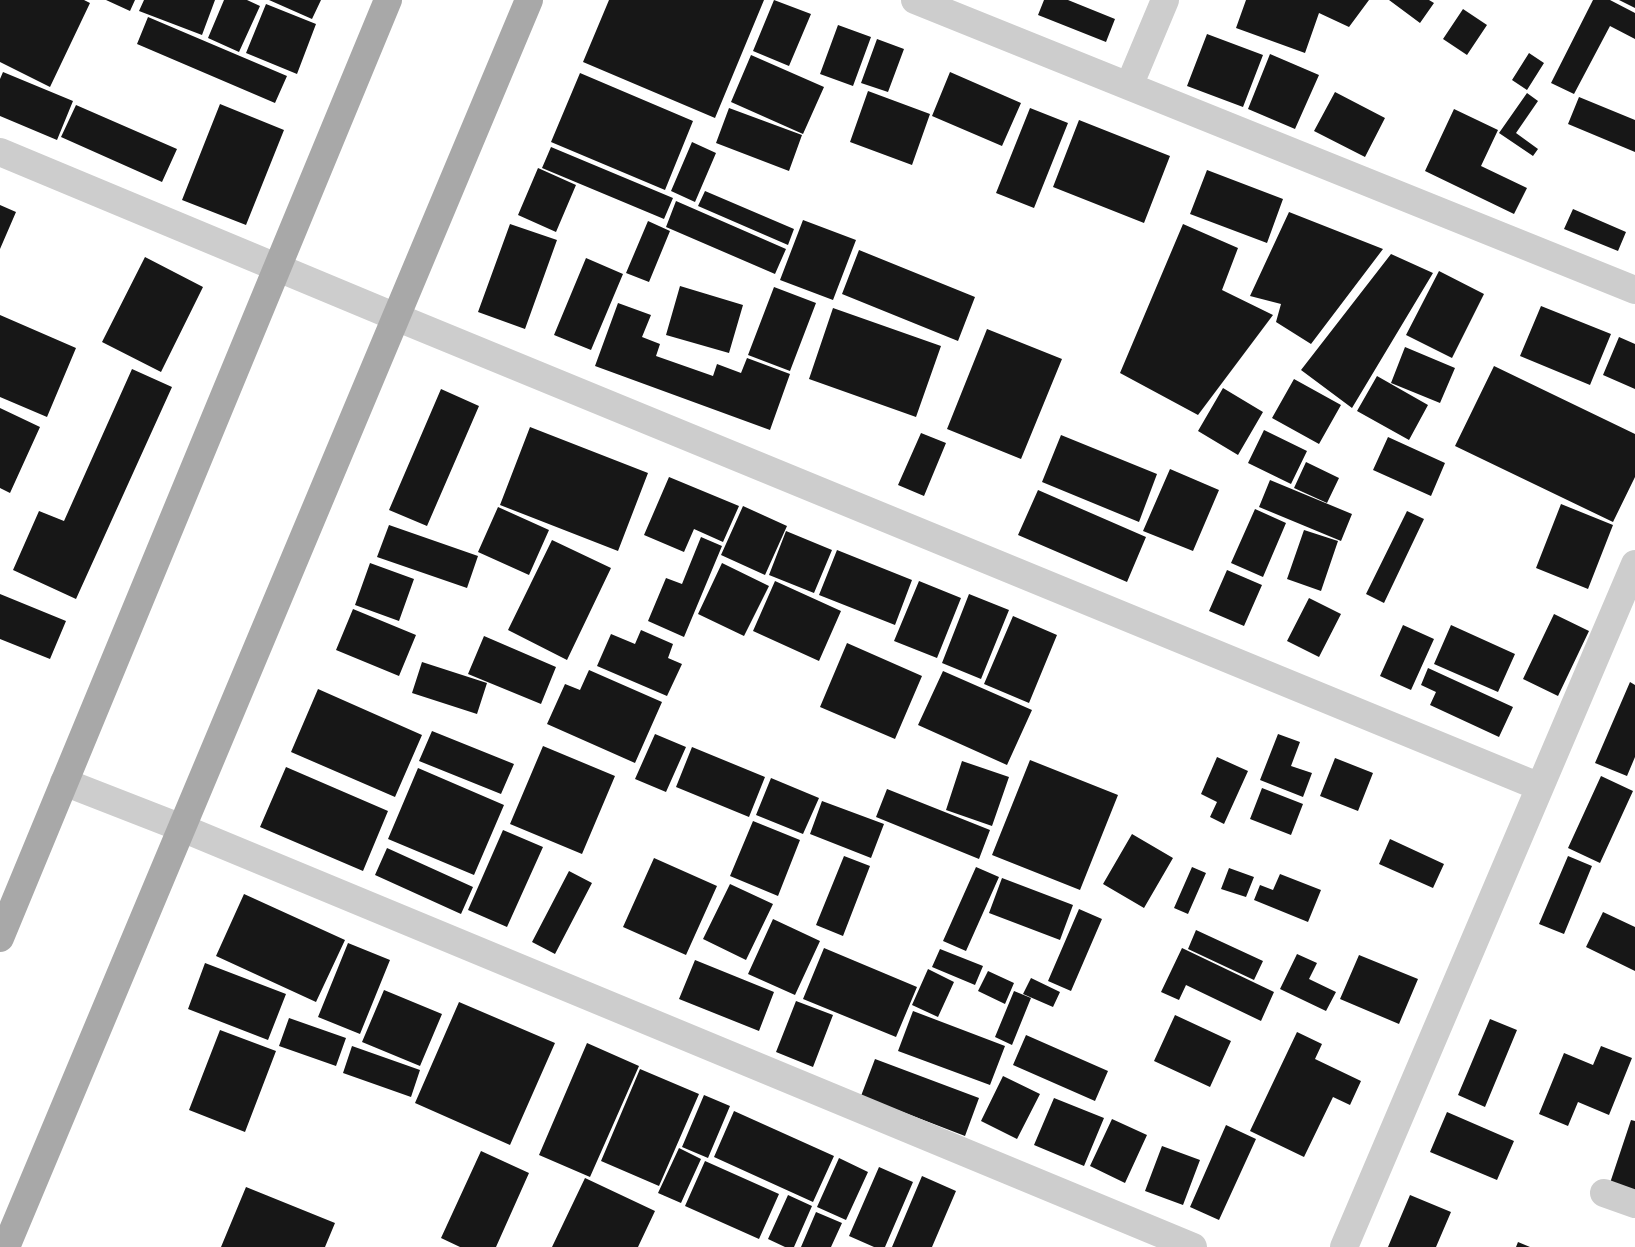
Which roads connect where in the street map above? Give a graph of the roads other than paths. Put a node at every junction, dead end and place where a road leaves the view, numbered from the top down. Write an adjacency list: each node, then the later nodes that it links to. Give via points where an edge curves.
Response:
1 (388, 0): 7 (main road)
2 (529, 0): 9 (main road)
3 (915, 0): 5 (street)
4 (1165, 0): 5 (street)
5 (1129, 86): 8 (street)
6 (0, 152): 7 (street)
7 (277, 268): 9 (street); 11 (main road)
8 (1635, 290)
9 (396, 317): 12 (street); 13 (main road)
10 (1635, 564): 12 (street)
11 (64, 782): 13 (street); 14 (main road)
12 (1540, 787): 19 (street)
13 (182, 828): 17 (main road); 18 (street)
14 (0, 938)
15 (1604, 1193): 16 (street)
16 (1635, 1204)
17 (6, 1247)
18 (1193, 1247)
19 (1344, 1247)

